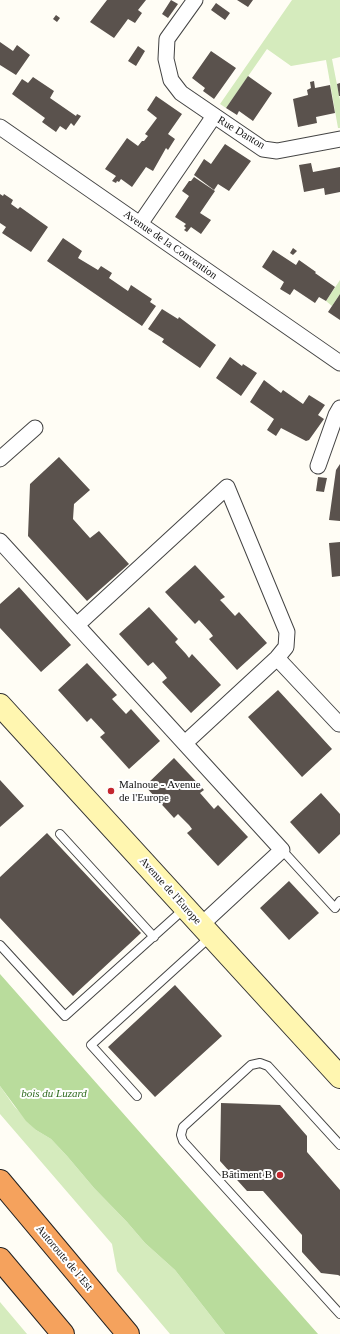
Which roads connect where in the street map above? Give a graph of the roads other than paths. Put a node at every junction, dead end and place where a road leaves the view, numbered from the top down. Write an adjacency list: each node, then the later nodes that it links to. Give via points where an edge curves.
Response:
1 (195, 0): 2 (street, Rue Danton, via 168,39 166,58 171,80 181,92)
2 (214, 116): 4 (street, Rue Danton, via 263,149 276,151); 5 (street)
3 (0, 128): 5 (street, Avenue de la Convention)
4 (340, 139)
5 (140, 224): 6 (street, Avenue de la Convention)
6 (340, 363)
7 (340, 408): 10 (street)
8 (35, 428): 9 (street)
9 (0, 459)
10 (318, 466)
11 (0, 540): 12 (street)
12 (77, 625): 13 (street, via 227,487 287,632 286,646); 16 (street)
13 (277, 658): 15 (street); 16 (street)
14 (0, 705): 20 (main road, Avenue de l'Europe)
15 (339, 724)
16 (185, 743): 18 (street)
17 (60, 834): 22 (lane)
18 (282, 850): 19 (lane, via 335,908); 21 (street)
19 (340, 902)
20 (185, 908): 21 (main road, Avenue de l'Europe); 22 (lane)
21 (206, 931): 24 (main road, Avenue de l'Europe); 25 (lane, via 91,1044)
22 (154, 937): 23 (lane, via 65,1016)
23 (0, 945)
24 (340, 1077)
25 (137, 1096)
26 (340, 1145): 29 (lane, via 268,1066 260,1063 245,1070 183,1127 180,1134 183,1142)
27 (0, 1181): 31 (highway, Autoroute de l’Est)
28 (0, 1259): 30 (highway)
29 (340, 1314)
30 (63, 1334)
31 (128, 1334)

